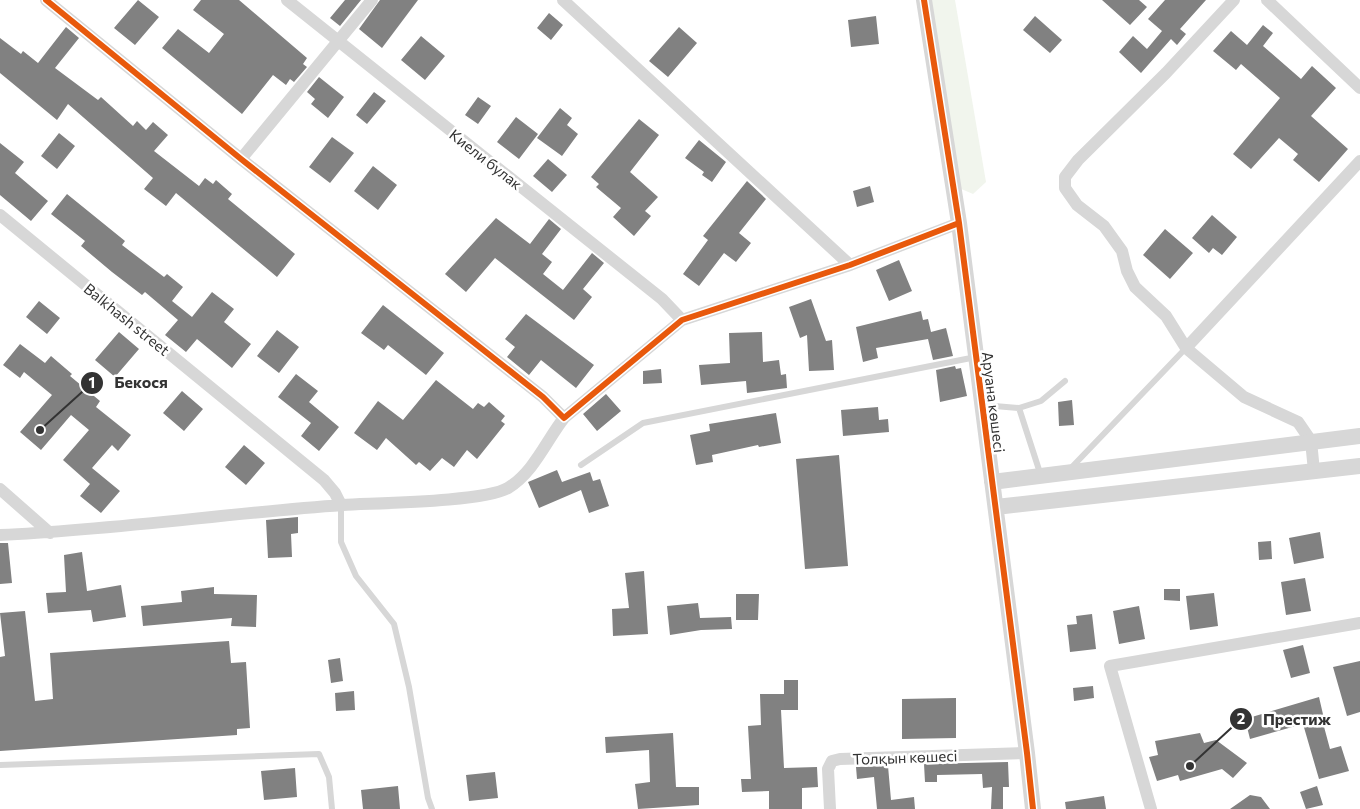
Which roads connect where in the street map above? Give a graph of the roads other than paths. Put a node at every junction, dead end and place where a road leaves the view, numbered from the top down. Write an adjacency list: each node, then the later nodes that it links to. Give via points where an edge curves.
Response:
1 (46, 0): 10 (street)
2 (287, 0): 8 (street, Киели булак)
3 (372, 0): 8 (street)
4 (563, 0): 14 (street)
5 (924, 0): 13 (street, Аруана көшесі)
6 (1234, 0): 16 (street, via 1065,177 1065,188 1077,205 1104,226 1122,251 1135,287 1166,316)
7 (1267, 0): 9 (street)
8 (338, 41): 10 (street); 15 (street, Киели булак, via 662,299)
9 (1360, 88)
10 (241, 159): 21 (street, via 544,397)
11 (1360, 161): 16 (street)
12 (0, 215): 31 (street, Balkhash street, via 324,480 335,492)
13 (959, 223): 14 (street); 17 (street, Аруана көшесі)
14 (850, 265): 15 (street)
15 (682, 320): 21 (street)
16 (1186, 348): 23 (street, via 1244,397 1298,422); 27 (lane)
17 (976, 357): 19 (street, Аруана көшесі); 24 (lane, via 643,422)
18 (1065, 381): 20 (lane, via 1041,401)
19 (982, 405): 20 (lane); 29 (street, Аруана көшесі)
20 (1019, 408): 28 (lane)
21 (564, 418): 31 (street, via 531,467 507,489 477,496)
22 (1360, 436): 23 (street)
23 (1310, 441): 26 (street); 27 (street)
24 (581, 465)
25 (1360, 466): 26 (street)
26 (1314, 471): 32 (street)
27 (1064, 474): 28 (street)
28 (1042, 477): 29 (street)
29 (992, 482): 32 (street, Аруана көшесі)
30 (0, 489): 33 (street)
31 (340, 505): 33 (street); 39 (lane, via 341,542 356,576 394,624)
32 (996, 507): 36 (street, Аруана көшесі)
33 (50, 533): 34 (street)
34 (0, 535)
35 (1360, 623): 42 (street, via 1110,666)
36 (1027, 753): 40 (street, Толқын көшесі, via 832,761 828,769); 41 (street, Аруана көшесі)
37 (0, 765): 38 (lane, via 319,754 329,777)
38 (332, 809)
39 (432, 809)
40 (830, 809)
41 (1033, 809)
42 (1151, 809)

